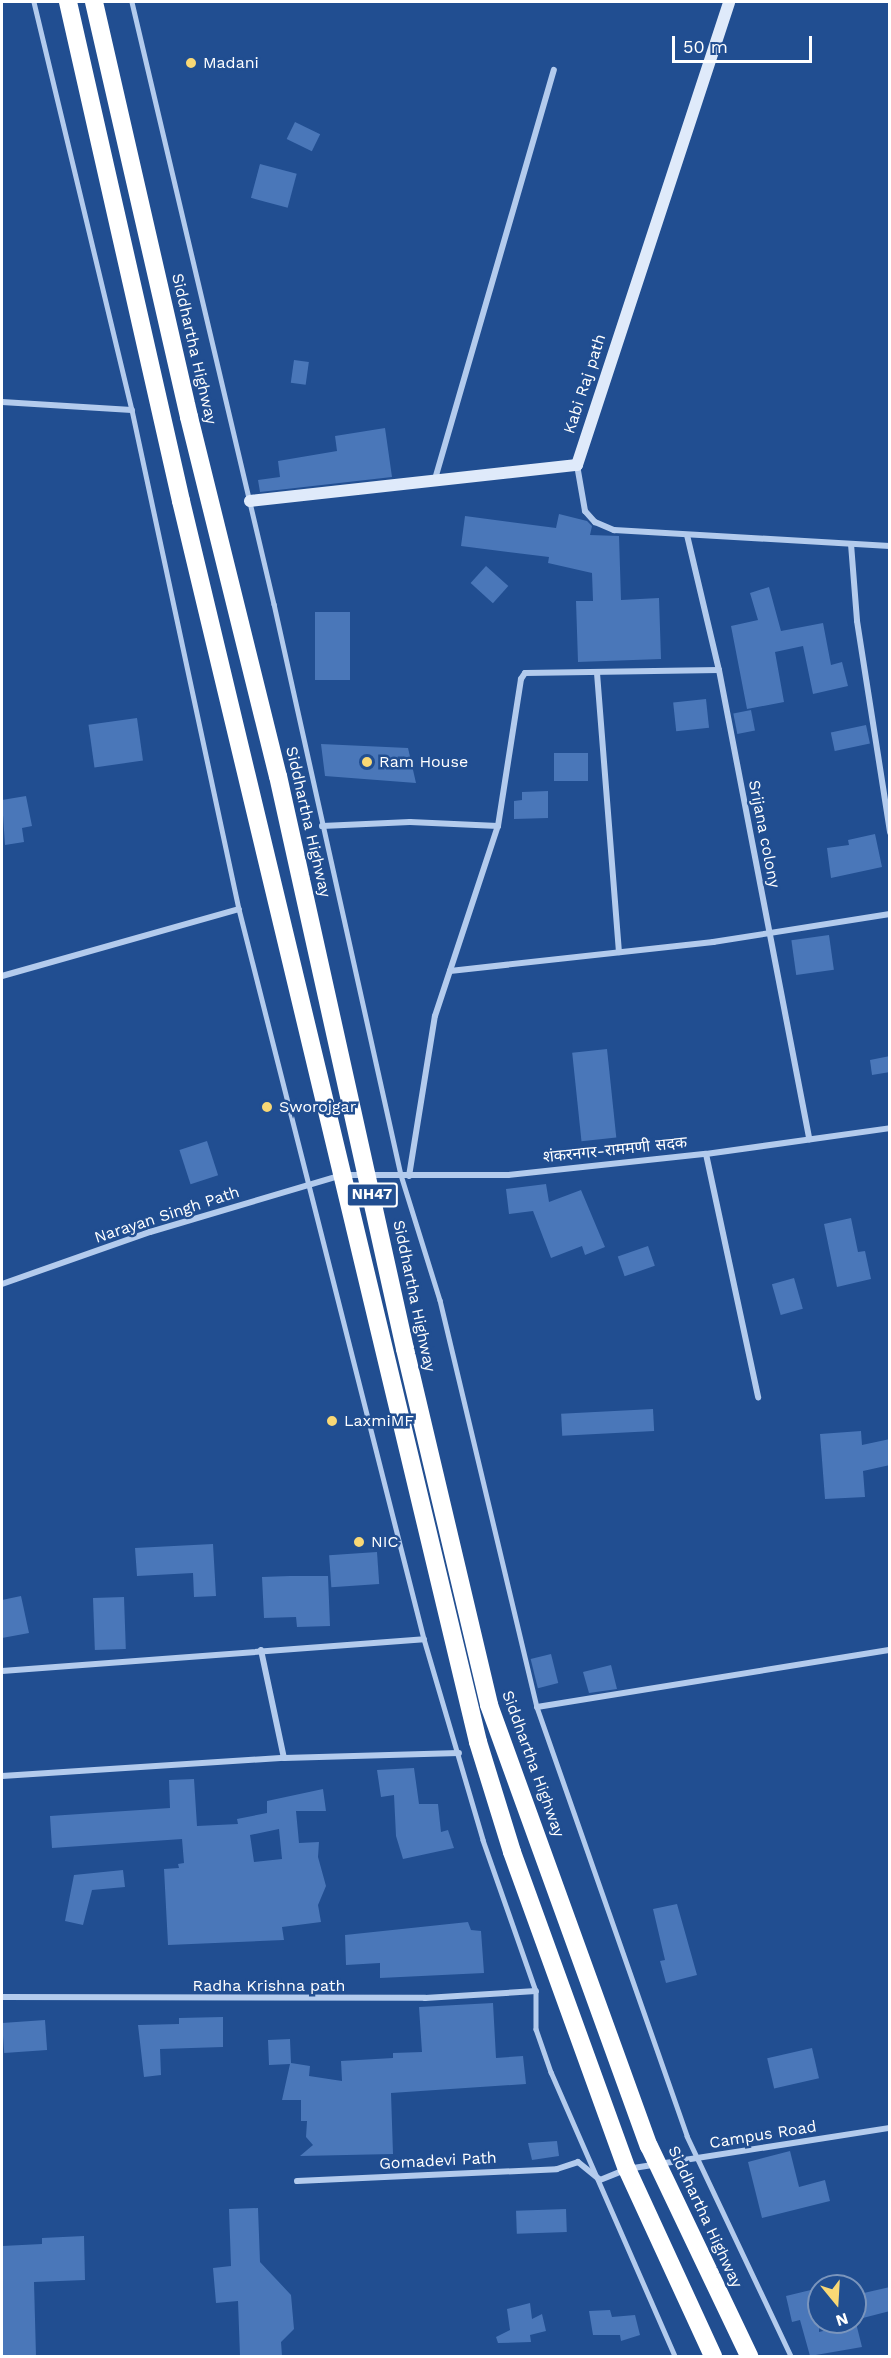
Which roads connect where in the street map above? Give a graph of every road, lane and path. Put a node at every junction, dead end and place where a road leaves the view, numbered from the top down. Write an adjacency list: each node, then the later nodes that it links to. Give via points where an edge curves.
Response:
1 (34, 2): 8 (lane)
2 (68, 2): 29 (highway, NH47, via 181,501)
3 (94, 2): 30 (highway, Siddhartha Highway / NH47)
4 (132, 2): 11 (lane)
5 (729, 2): 9 (street, Kabi Raj path)
6 (555, 70): 10 (street)
7 (2, 402): 8 (street)
8 (132, 410): 20 (lane)
9 (577, 465): 10 (street); 12 (street, via 585,511 595,522 614,530)
10 (435, 479): 11 (street)
11 (250, 501): 17 (lane)
12 (687, 535): 13 (street); 15 (street, Srijana colony)
13 (851, 544): 14 (street); 19 (street, via 857,621)
14 (890, 546)
15 (718, 670): 16 (street); 22 (street, Srijana colony)
16 (597, 673): 18 (street, via 529,672 521,679); 23 (street)
17 (322, 826): 18 (street, via 410,822); 31 (lane)
18 (498, 826): 24 (street)
19 (890, 832)
20 (239, 909): 25 (street); 33 (lane)
21 (890, 914): 22 (street)
22 (770, 934): 23 (street); 27 (street, Srijana colony)
23 (619, 952): 24 (street)
24 (450, 971): 32 (street, via 424,1062)
25 (2, 976)
26 (890, 1128): 27 (street, शंकरनगर-राममणी सदक)
27 (809, 1139): 28 (street, शंकरनगर-राममणी सदक)
28 (706, 1154): 32 (street, शंकरनगर-राममणी सदक, via 508,1175); 35 (street)
29 (342, 1175): 30 (street, शंकरनगर-राममणी सदक); 33 (street, Narayan Singh Path); 49 (highway, NH47, via 478,1742 512,1852)
30 (368, 1175): 31 (street, शंकरनगर-राममणी सदक); 48 (highway, Siddhartha Highway / NH47, via 489,1705)
31 (401, 1175): 32 (street, शंकरनगर-राममणी सदक); 40 (lane, via 440,1300)
32 (409, 1176)
33 (309, 1185): 34 (street, Narayan Singh Path, via 150,1232); 36 (lane)
34 (2, 1284)
35 (758, 1397)
36 (424, 1639): 37 (street); 41 (lane)
37 (261, 1650): 39 (street); 42 (street)
38 (890, 1650): 40 (street)
39 (2, 1671)
40 (537, 1707): 47 (lane, via 585,1853)
41 (459, 1753): 42 (street); 44 (lane, via 483,1840)
42 (284, 1758): 43 (street)
43 (2, 1776)
44 (536, 1991): 45 (street, Radha Krishna path, via 425,1998); 50 (lane, via 536,2029)
45 (2, 1997)
46 (890, 2128): 47 (street, Campus Road)
47 (697, 2160): 48 (street, Campus Road); 55 (lane)
48 (658, 2164): 49 (street, Campus Road); 54 (highway, Siddhartha Highway / NH47)
49 (627, 2169): 50 (street, Campus Road); 53 (highway, NH47)
50 (600, 2180): 51 (street, Gomadevi Path, via 578,2162 557,2169); 52 (lane)
51 (297, 2181)
52 (675, 2356)
53 (713, 2356)
54 (749, 2356)
55 (791, 2356)

